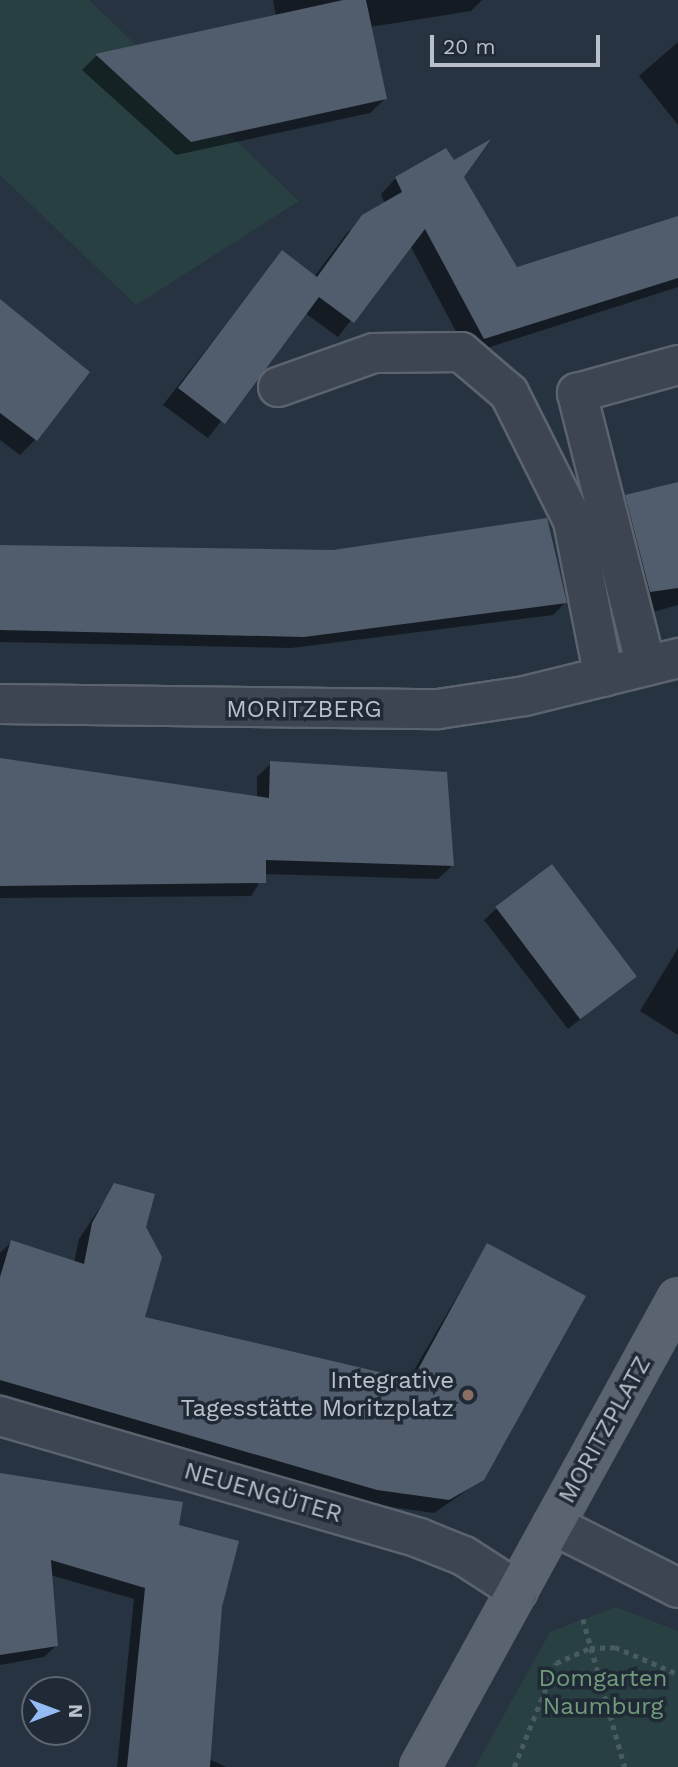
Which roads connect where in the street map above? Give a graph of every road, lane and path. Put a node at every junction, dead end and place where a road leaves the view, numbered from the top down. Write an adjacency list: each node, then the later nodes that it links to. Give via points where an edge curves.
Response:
1 (678, 365): 3 (street, MORITZBERG, via 577,393)
2 (278, 387): 4 (street, via 374,353 461,352 509,393 573,521)
3 (662, 662): 4 (street, MORITZBERG)
4 (604, 677): 5 (street, MORITZBERG, via 438,709)
5 (0, 704)
6 (678, 1298): 8 (main road, MORITZPLATZ)
7 (0, 1416): 10 (street, NEUENGÜTER, via 419,1538 464,1556)
8 (553, 1525): 9 (street); 10 (main road, MORITZPLATZ)
9 (678, 1588)
10 (518, 1591): 14 (main road, MORITZPLATZ)
11 (583, 1619): 12 (path)
12 (590, 1648): 13 (path, via 615,1647); 15 (path, via 556,1663); 16 (path)
13 (678, 1674)
14 (420, 1767)
15 (514, 1767)
16 (625, 1767)

